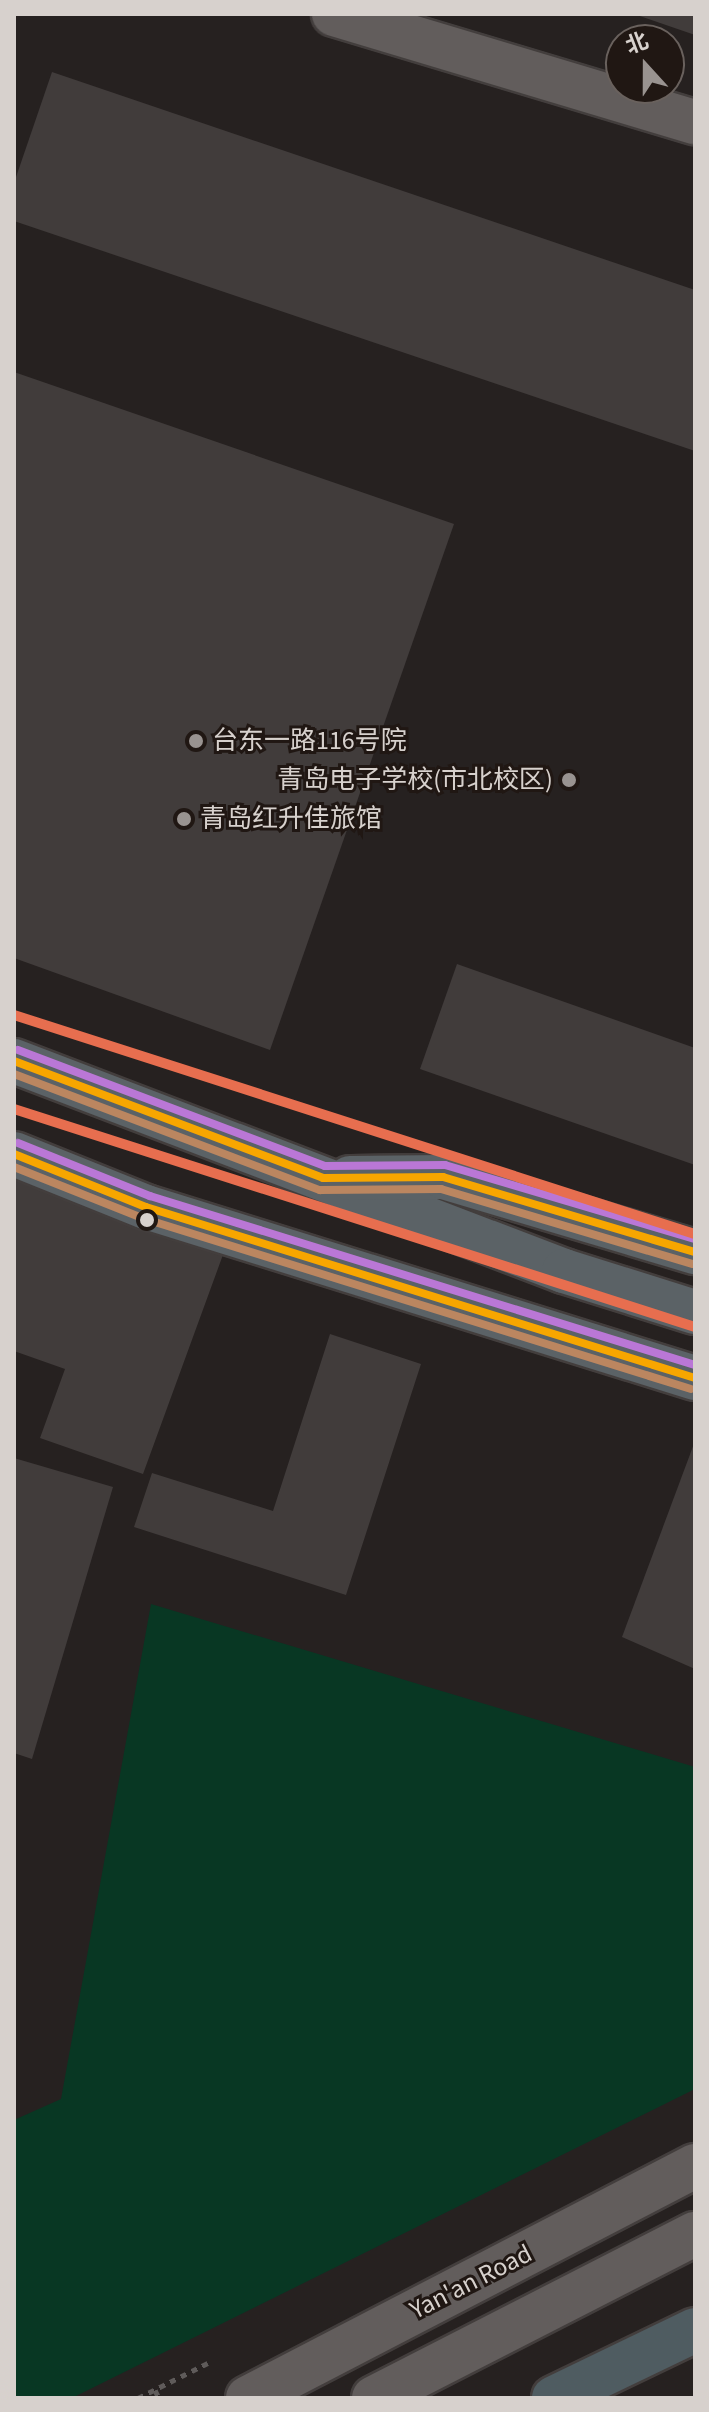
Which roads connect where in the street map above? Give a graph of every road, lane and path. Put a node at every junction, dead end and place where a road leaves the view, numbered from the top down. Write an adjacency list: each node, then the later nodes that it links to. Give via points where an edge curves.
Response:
1 (334, 14): 2 (main road)
2 (695, 122)
3 (14, 1061): 5 (main road)
4 (14, 1154): 8 (main road, via 146,1207)
5 (323, 1178): 6 (main road, via 443,1177); 7 (main road, via 564,1271)
6 (695, 1252)
7 (695, 1312)
8 (695, 1378)
9 (695, 2166): 16 (main road, Yan'an Road)
10 (686, 2238): 17 (main road)
11 (695, 2330): 18 (highway)
12 (211, 2362): 13 (path)
13 (155, 2390): 14 (path); 15 (path)
14 (138, 2398)
15 (159, 2398)
16 (248, 2398)
17 (374, 2398)
18 (554, 2398)

